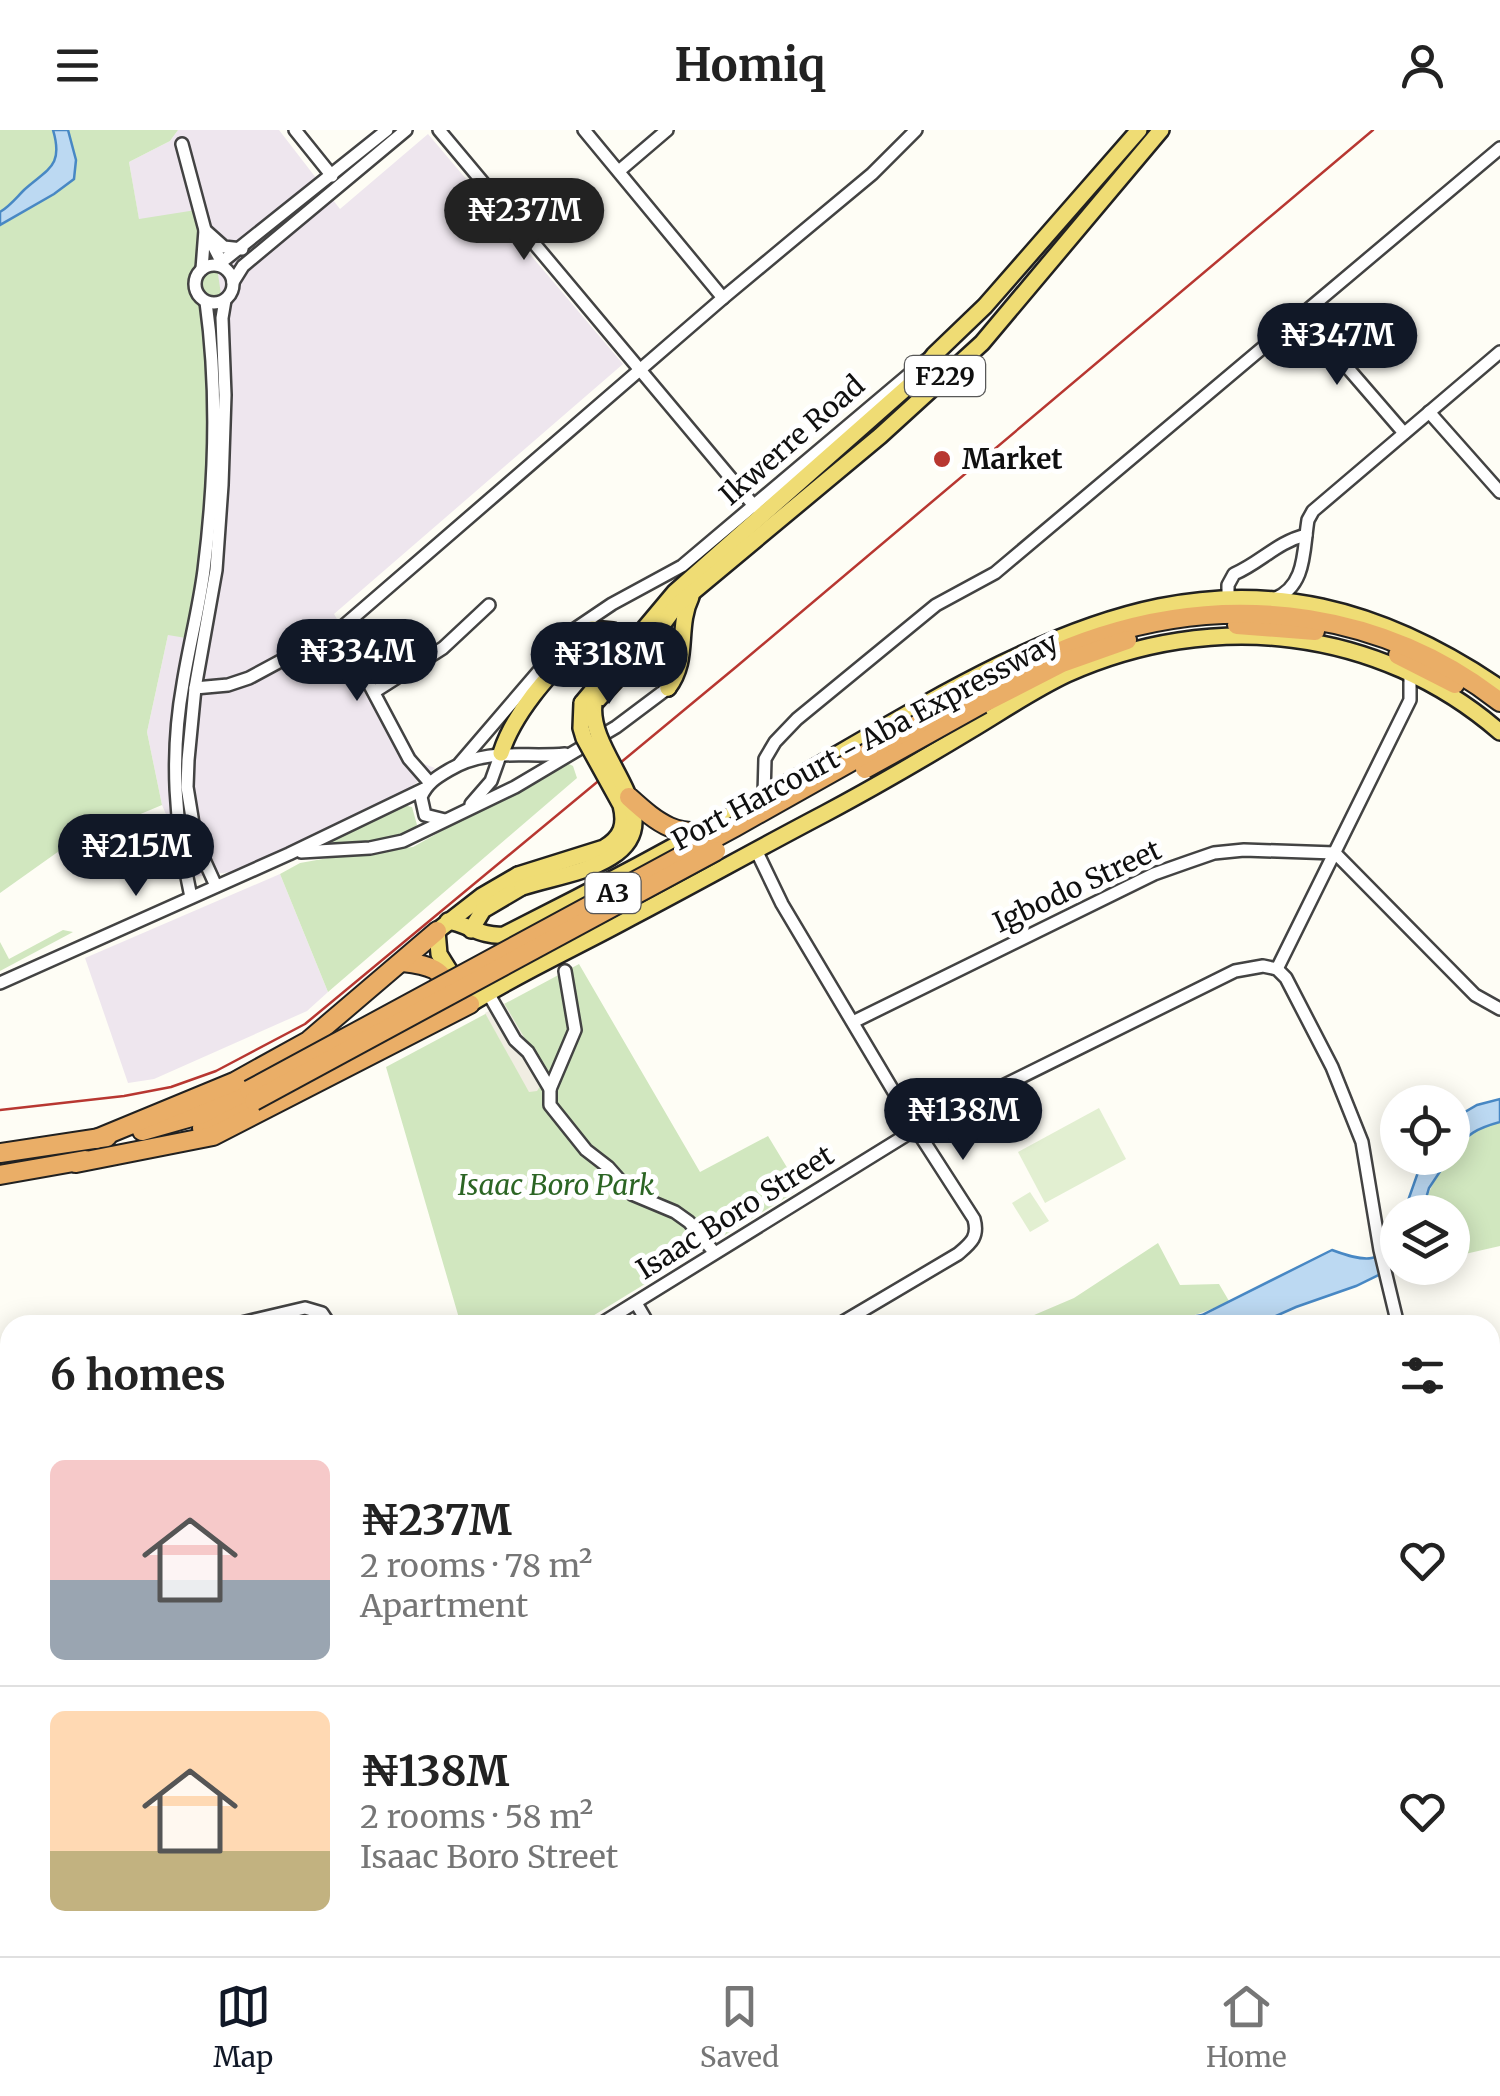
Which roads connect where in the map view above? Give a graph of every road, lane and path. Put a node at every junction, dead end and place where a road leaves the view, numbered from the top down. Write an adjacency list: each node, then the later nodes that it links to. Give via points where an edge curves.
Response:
1 (295, 130): 13 (street)
2 (387, 130): 13 (street)
3 (406, 130): 18 (street, via 243,266)
4 (439, 130): 25 (street)
5 (584, 130): 12 (street)
6 (667, 130): 12 (street)
7 (916, 130): 19 (street)
8 (1139, 130): 24 (main road, Ikwerre Road / F229)
9 (1160, 130): 27 (main road, Ikwerre Road / F229, via 982,343)
10 (182, 144): 14 (street)
11 (1500, 148): 22 (street)
12 (620, 171): 19 (street)
13 (332, 176): 15 (street)
14 (205, 230): 15 (street, via 224,247); 16 (street); 17 (street)
15 (242, 250): 16 (street)
16 (220, 264): 17 (street); 18 (street)
17 (202, 269): 21 (street, via 195,287)
18 (233, 282): 20 (street)
19 (723, 298): 25 (street)
20 (225, 300): 21 (street); 43 (street, via 216,570)
21 (206, 302): 69 (street, via 210,485 175,758 176,814)
22 (1302, 315): 28 (street); 58 (street, via 995,573 916,621 798,719 765,759)
23 (1500, 352): 26 (street)
24 (934, 355): 27 (main road, F229); 29 (street, Ikwerre Road)
25 (642, 368): 31 (street); 39 (street)
26 (1430, 412): 28 (street); 30 (street)
27 (875, 430): 29 (main road, F229); 34 (main road, Ikwerre Road / F229)
28 (1404, 434): 32 (street, via 1313,511)
29 (829, 449): 31 (street, Ikwerre Road); 41 (main road, F229, via 675,592)
30 (1500, 492)
31 (754, 506): 56 (street, Ikwerre Road, via 682,566 575,630)
32 (1306, 536): 33 (street); 36 (street, via 1287,540 1234,574)
33 (1300, 576): 35 (street); 37 (street)
34 (696, 589): 41 (main road, F229); 44 (main road, via 683,618 683,660)
35 (1274, 598): 36 (main road); 37 (main road)
36 (1228, 599): 58 (main road, via 1116,616 1036,647)
37 (1316, 604): 45 (main road, via 1420,640)
38 (489, 605): 46 (street, via 443,648)
39 (340, 629): 43 (street, via 249,678); 46 (street)
40 (1410, 672): 42 (main road); 48 (street); 64 (main road, via 1340,647 1273,636 1210,636 1133,651 1066,675)
41 (606, 679): 44 (main road, via 658,659 670,669); 50 (main road, F229); 53 (main road, via 617,637 609,629 592,629 522,711)
42 (1438, 687): 48 (street); 52 (main road)
43 (195, 688): 68 (street, via 188,787 196,842)
44 (668, 688): 54 (street, Ikwerre Road)
45 (1500, 688)
46 (374, 692): 55 (street)
47 (978, 698): 49 (highway, Port Harcourt - Aba Expressway / A3, via 1039,660 1135,626 1268,612 1400,644); 51 (highway, Port Harcourt - Aba Expressway / A3, via 1127,640 1251,624 1313,630 1382,649 1453,683); 62 (highway, Port Harcourt - Aba Expressway / A3, bridge); 82 (highway, Port Harcourt - Aba Expressway / A3, bridge)
48 (1410, 700): 65 (street)
49 (1500, 702)
50 (588, 703): 59 (main road, bridge, via 594,731); 67 (main road, bridge, via 581,728 621,805 622,830 604,848)
51 (1500, 717)
52 (1500, 732)
53 (501, 753): 54 (street, Ikwerre Road); 56 (street, Ikwerre Road); 61 (street, via 492,781)
54 (570, 753): 61 (street, Ikwerre Road)
55 (410, 759): 57 (street); 60 (street, via 414,785)
56 (460, 763): 57 (street, Ikwerre Road)
57 (427, 786): 60 (street, Ikwerre Road); 63 (street, via 422,811)
58 (764, 795): 62 (main road)
59 (629, 796): 62 (highway, bridge, via 682,833); 67 (main road, bridge, via 635,826 613,856)
60 (408, 798): 66 (street, Ikwerre Road)
61 (464, 810): 63 (street, Ikwerre Road)
62 (736, 819): 64 (main road); 71 (main road, via 504,935); 82 (highway, Port Harcourt - Aba Expressway / A3, bridge)
63 (446, 820): 66 (street, Ikwerre Road, via 387,846)
64 (756, 850): 76 (main road); 80 (street)
65 (1335, 852): 73 (street); 78 (street, via 1475,995); 80 (street, Igbodo Street, via 1244,850 1188,862)
66 (288, 854): 68 (street, Ikwerre Road)
67 (520, 881): 70 (main road, via 482,896); 71 (main road, via 482,910)
68 (216, 886): 69 (street, Ikwerre Road)
69 (190, 897): 75 (street, Ikwerre Road)
70 (443, 926): 71 (main road); 72 (highway); 77 (main road, via 438,954)
71 (470, 930): 76 (main road)
72 (403, 962): 79 (highway, via 429,966 446,978); 84 (highway, via 308,1040 234,1082)
73 (1277, 969): 83 (street, Isaac Boro Street, via 1235,970); 95 (street, via 1294,988 1352,1112)
74 (566, 971): 81 (street, via 574,1030)
75 (0, 983)
76 (492, 991): 77 (main road); 81 (street)
77 (470, 1004): 79 (highway)
78 (1500, 1010)
79 (453, 1015): 86 (highway, via 213,1136)
80 (854, 1022): 83 (street)
81 (550, 1090): 88 (street, via 550,1104 586,1150 632,1194 676,1212)
82 (252, 1096): 84 (highway, Port Harcourt - Aba Expressway / A3, via 168,1125); 86 (highway, Port Harcourt - Aba Expressway / A3, via 204,1128)
83 (916, 1129): 88 (street, Isaac Boro Street); 94 (street, via 977,1231 958,1254)
84 (96, 1139): 85 (highway, Port Harcourt - Aba Expressway / A3)
85 (0, 1152)
86 (76, 1163): 87 (highway, Port Harcourt - Aba Expressway / A3)
87 (0, 1174)
88 (714, 1252): 89 (street, Isaac Boro Street)
89 (636, 1303): 92 (street, Isaac Boro Street); 93 (street)
90 (275, 1315): 91 (street, via 305,1308)
91 (324, 1315)
92 (616, 1315)
93 (643, 1315)
94 (855, 1315)
95 (1395, 1315)

